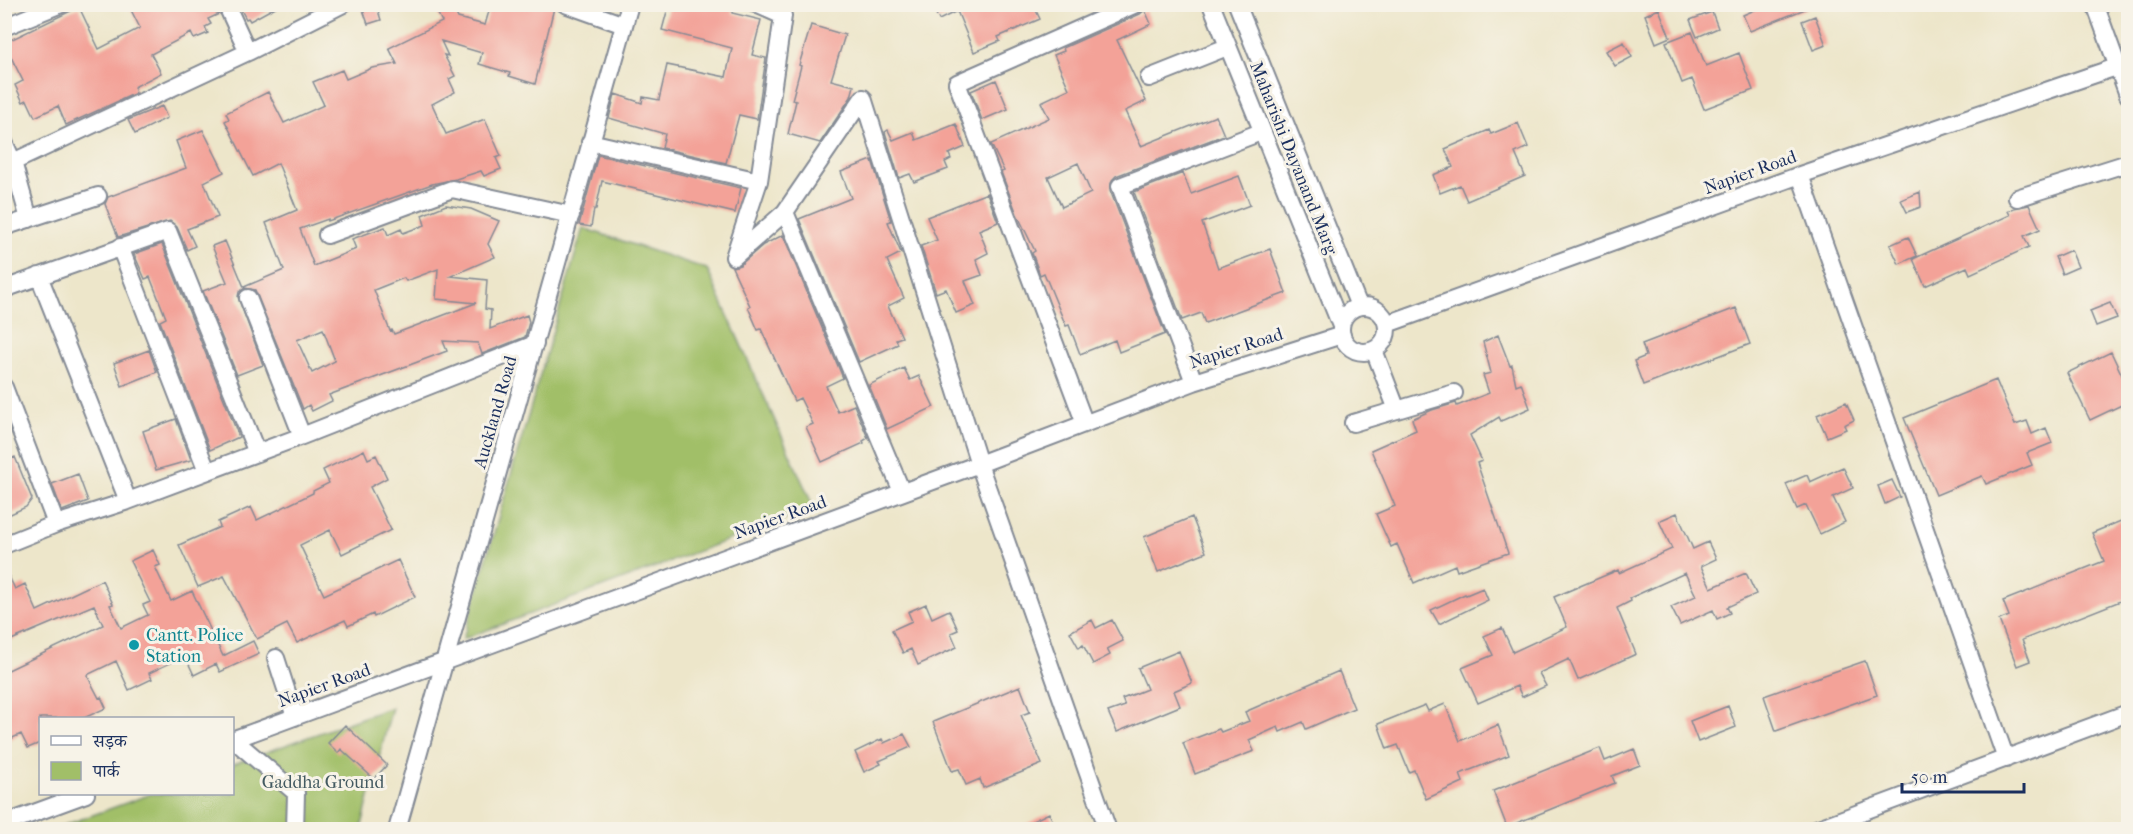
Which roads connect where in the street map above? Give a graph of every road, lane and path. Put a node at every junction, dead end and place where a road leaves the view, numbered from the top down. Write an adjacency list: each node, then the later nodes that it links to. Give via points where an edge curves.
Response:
1 (61, 4): 12 (street)
2 (226, 4): 14 (street)
3 (343, 4): 14 (street)
4 (565, 4): 11 (street)
5 (630, 4): 11 (street, Auckland Road)
6 (756, 4): 24 (street, via 783,16)
7 (1136, 4): 45 (street, via 957,83)
8 (1211, 4): 13 (street, Maharishi Dayanand Marg)
9 (1237, 4): 36 (street, Maharishi Dayanand Marg)
10 (2095, 4): 15 (street)
11 (624, 26): 20 (street, Auckland Road)
12 (4, 27)
13 (1227, 47): 16 (street); 18 (street, Maharishi Dayanand Marg)
14 (248, 52): 21 (street)
15 (2123, 65): 17 (street); 23 (street, Napier Road)
16 (1149, 78)
17 (2128, 95)
18 (1261, 132): 38 (street, Maharishi Dayanand Marg); 41 (street, via 1120,186)
19 (4, 142): 21 (street)
20 (590, 142): 24 (street); 28 (street, Auckland Road)
21 (13, 162): 29 (street)
22 (2128, 163): 26 (street)
23 (1800, 175): 37 (street, Napier Road); 61 (street)
24 (759, 181): 27 (street, via 734,257)
25 (98, 196): 29 (street)
26 (2017, 198)
27 (785, 212): 49 (street, via 863,98); 51 (street)
28 (571, 215): 31 (street, via 452,189); 39 (street, Auckland Road)
29 (29, 219): 30 (street)
30 (4, 227)
31 (327, 235)
32 (120, 247): 33 (street); 48 (street, via 168,231); 50 (street)
33 (39, 276): 34 (street); 52 (street)
34 (4, 289)
35 (248, 298): 47 (street)
36 (1359, 306): 37 (street, via 1381,313); 38 (street, via 1344,317)
37 (1387, 324): 40 (street, via 1387,334)
38 (1341, 331): 40 (street, via 1355,350); 41 (street, Napier Road)
39 (535, 344): 47 (street); 56 (street, Auckland Road)
40 (1374, 350): 44 (street)
41 (1194, 382): 45 (street, Napier Road)
42 (4, 387): 53 (street)
43 (1454, 393): 44 (street)
44 (1397, 410): 46 (street)
45 (1085, 423): 49 (street, Napier Road)
46 (1353, 423)
47 (302, 436): 48 (street)
48 (257, 453): 50 (street)
49 (979, 464): 51 (street, Napier Road); 66 (street)
50 (207, 471): 52 (street)
51 (902, 492): 56 (street, Napier Road)
52 (128, 501): 53 (street)
53 (56, 524): 54 (street)
54 (4, 545)
55 (276, 658): 58 (street)
56 (446, 661): 58 (street, Napier Road); 65 (street, Auckland Road)
57 (2128, 713): 61 (street)
58 (295, 717): 59 (street, Napier Road)
59 (234, 739)
60 (234, 740): 64 (street, via 296,793)
61 (2006, 759): 67 (street)
62 (84, 795): 63 (street)
63 (4, 824)
64 (295, 830)
65 (397, 830)
66 (1108, 830)
67 (1813, 830)

